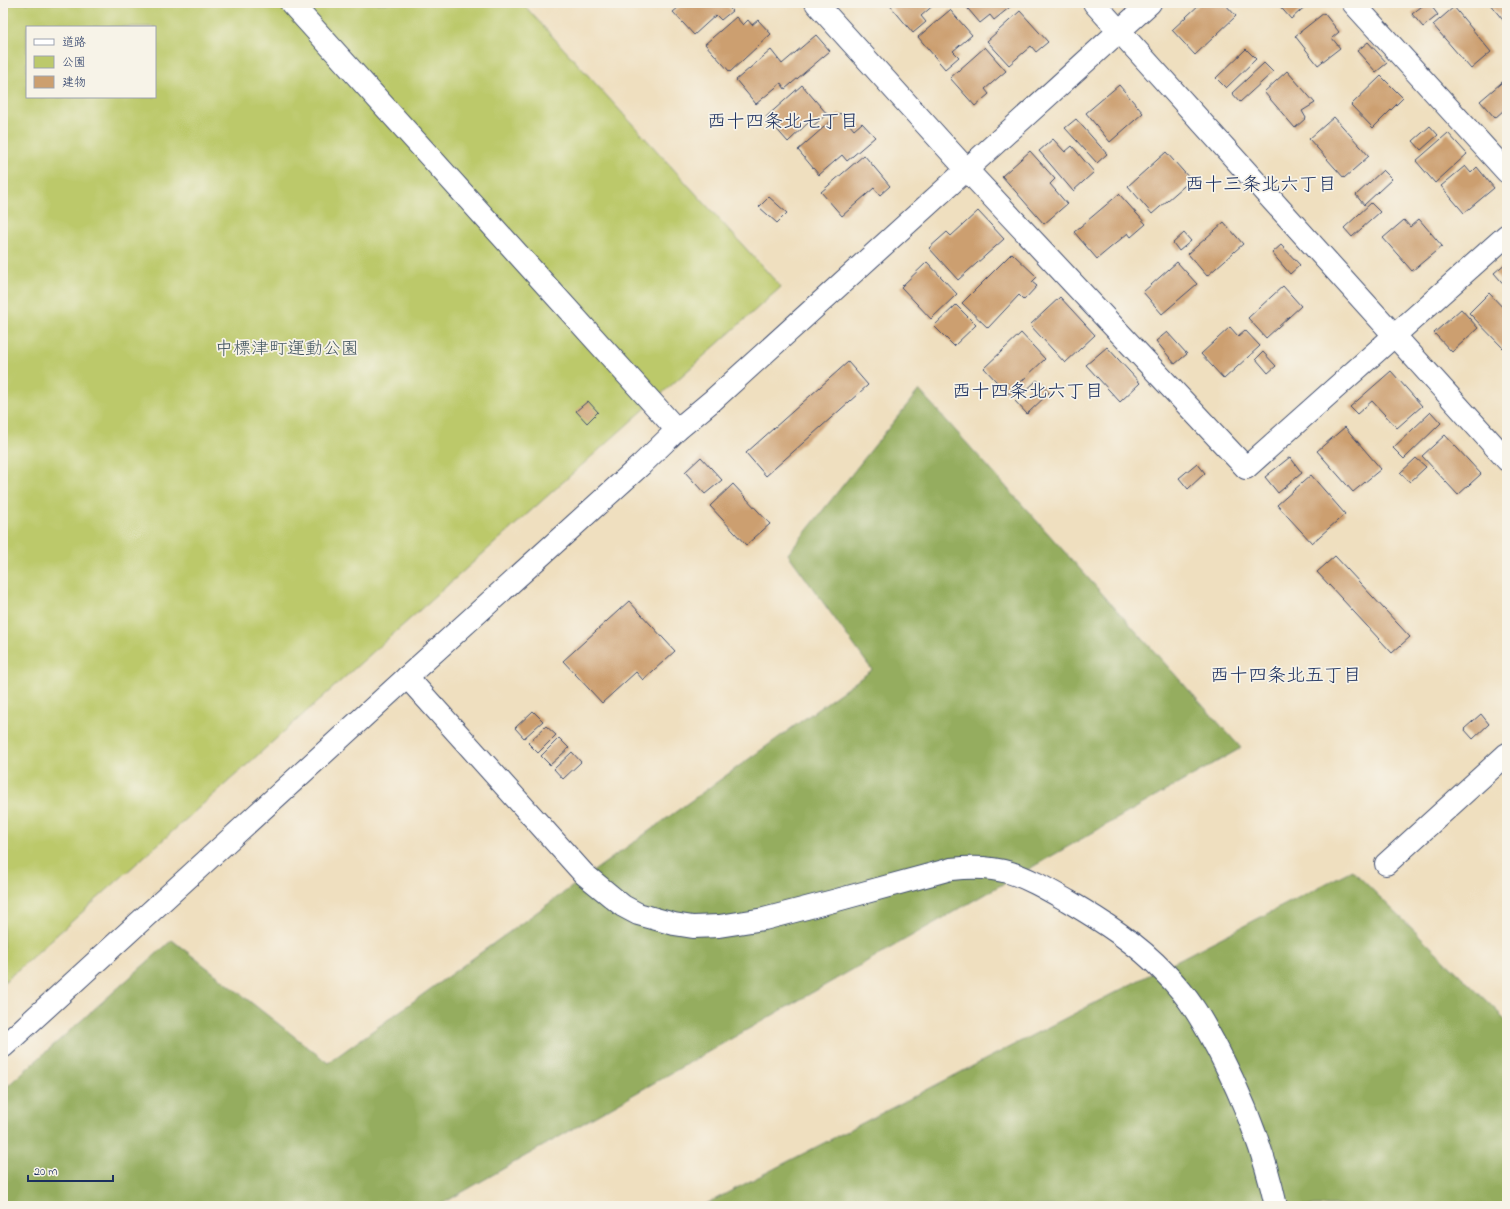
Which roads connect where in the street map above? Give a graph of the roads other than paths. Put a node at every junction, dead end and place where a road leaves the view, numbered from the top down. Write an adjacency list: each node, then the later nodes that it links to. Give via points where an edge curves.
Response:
1 (290, 3): 11 (street)
2 (816, 3): 7 (street)
3 (1094, 3): 6 (street)
4 (1150, 3): 6 (street)
5 (1353, 3): 8 (street)
6 (1119, 31): 7 (street); 10 (street)
7 (967, 170): 10 (street, via 1246,468); 11 (street)
8 (1507, 172)
9 (1507, 234): 10 (street)
10 (1395, 336): 12 (street)
11 (677, 430): 13 (street)
12 (1507, 460)
13 (407, 677): 16 (street); 17 (street, via 584,874 623,906 638,914 693,927 719,926 764,919 951,868 968,867 1010,871 1088,913 1136,947 1165,972 1194,1008 1235,1082 1257,1139)
14 (1507, 754): 15 (street)
15 (1386, 864)
16 (3, 1047)
17 (1276, 1206)

